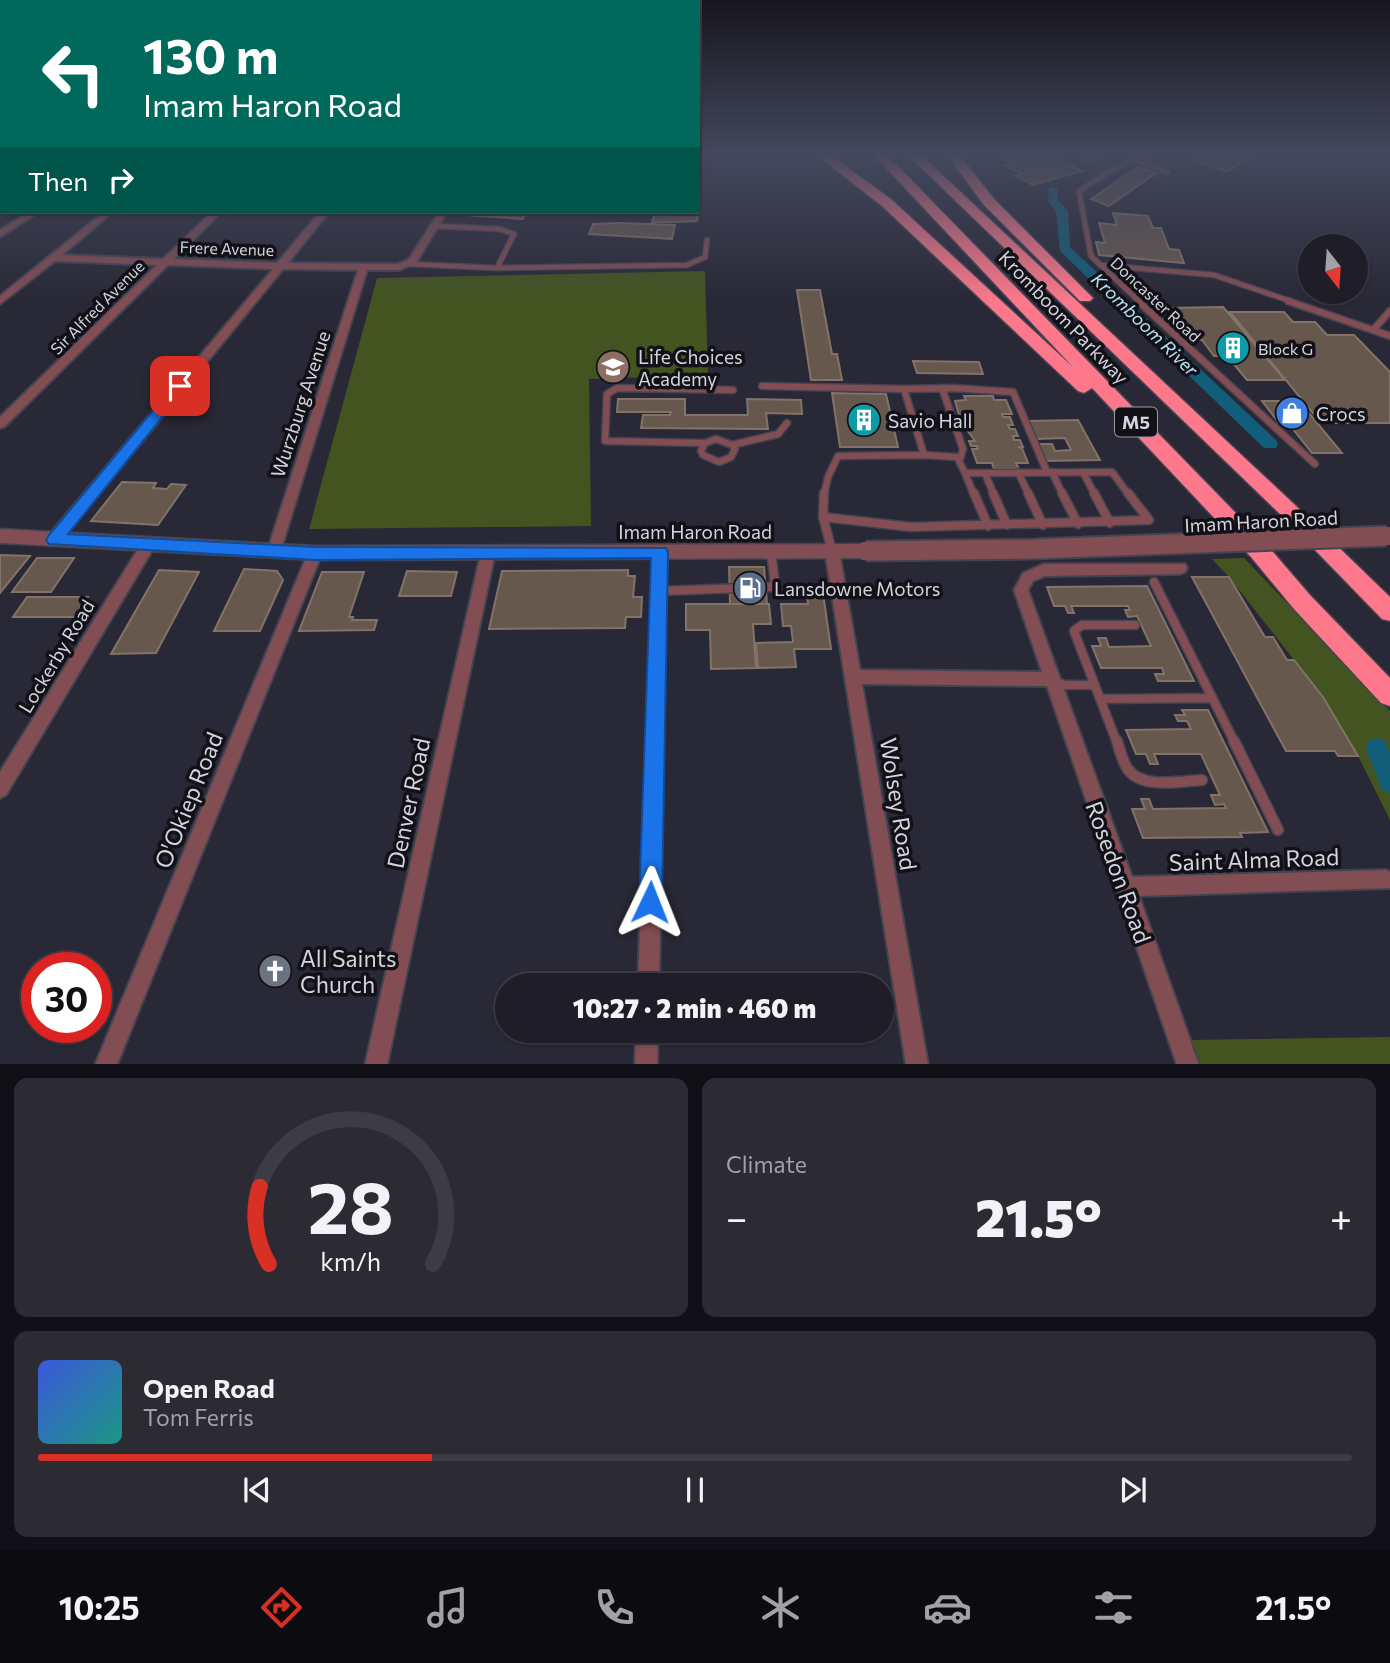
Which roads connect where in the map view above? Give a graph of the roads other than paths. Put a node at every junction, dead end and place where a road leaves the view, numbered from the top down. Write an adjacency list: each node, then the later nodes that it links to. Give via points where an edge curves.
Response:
1 (888, 203): 61 (highway, via 1080,383)
2 (926, 203): 61 (highway, Kromboom Parkway / M5, via 1259,551)
3 (964, 203): 41 (highway, Kromboom Parkway / M5)
4 (990, 203): 41 (highway, via 1207,419)
5 (1081, 203): 16 (lane, Doncaster Road, via 1091,256)
6 (32, 214): 12 (street)
7 (107, 214): 14 (street)
8 (215, 214): 15 (street, Sir Alfred Avenue)
9 (323, 214): 17 (street)
10 (442, 214): 11 (street)
11 (434, 226): 18 (street); 20 (lane, via 513,233)
12 (0, 234)
13 (708, 240): 20 (lane, via 705,257 687,265)
14 (53, 258): 15 (street, Frere Avenue); 21 (street)
15 (165, 262): 17 (street, Frere Avenue); 30 (street, Sir Alfred Avenue)
16 (1099, 265): 23 (lane, via 1214,275); 35 (lane, Doncaster Road)
17 (279, 266): 19 (street, Frere Avenue); 50 (street)
18 (404, 266): 19 (street, Frere Avenue); 20 (lane)
19 (363, 268): 53 (street, Wurzburg Avenue)
20 (497, 268)
21 (0, 301)
22 (1390, 311): 23 (lane)
23 (1373, 330): 24 (lane)
24 (1390, 335)
25 (762, 386): 27 (lane)
26 (942, 388): 27 (lane); 34 (lane, via 963,449); 38 (lane, via 1013,392)
27 (904, 389): 33 (lane)
28 (733, 390): 31 (lane, via 617,388 607,394 605,441)
29 (787, 423): 32 (lane, via 778,435)
30 (0, 424)
31 (705, 443): 32 (lane, via 716,439); 32 (lane, via 703,455 719,462 734,453)
32 (732, 445)
33 (924, 455): 34 (lane); 42 (lane, via 838,456 822,502)
34 (960, 459): 39 (lane)
35 (1315, 464)
36 (1083, 471): 38 (lane); 43 (lane); 43 (lane, via 1114,473 1149,519)
37 (1018, 472): 38 (lane); 40 (lane); 46 (lane)
38 (1049, 472): 44 (lane)
39 (965, 473): 40 (lane); 47 (lane)
40 (985, 473): 45 (lane)
41 (1288, 510): 62 (highway, Kromboom Parkway / M5)
42 (823, 517): 47 (lane, via 911,527); 52 (lane)
43 (1110, 523): 44 (lane)
44 (1078, 524): 46 (lane)
45 (1007, 525): 46 (lane); 47 (lane)
46 (1042, 525)
47 (988, 526)
48 (0, 536): 50 (street, Imam Haron Road)
49 (1388, 536): 52 (street, Imam Haron Road, bridge, via 1047,549)
50 (54, 540): 51 (street, Imam Haron Road)
51 (148, 545): 53 (street, Imam Haron Road); 71 (street, Lockerby Road)
52 (832, 551): 55 (street, Imam Haron Road); 64 (street, Wolsey Road)
53 (274, 552): 56 (street, Imam Haron Road)
54 (660, 552): 55 (street, Imam Haron Road); 57 (street, Imam Haron Road); 60 (street)
55 (771, 552): 60 (lane, via 775,583 771,587)
56 (315, 553): 57 (street, Imam Haron Road); 77 (street, O'Okiep Road)
57 (488, 553): 78 (street, Denver Road)
58 (1180, 568): 65 (street, Rosedon Road, via 1044,570 1028,577 1021,596)
59 (1154, 582): 69 (lane)
60 (659, 591): 75 (street)
61 (1302, 602): 67 (highway, Kromboom Parkway / M5)
62 (1390, 612)
63 (1135, 625): 66 (lane, via 1076,628)
64 (854, 677): 65 (street); 80 (street, Wolsey Road)
65 (1051, 679): 66 (lane, via 1065,685); 74 (street, Rosedon Road)
66 (1095, 685): 68 (lane)
67 (1390, 695)
68 (1100, 698): 69 (lane); 70 (lane, via 1127,768 1135,777)
69 (1212, 698): 72 (lane)
70 (1202, 780)
71 (0, 789)
72 (1278, 830)
73 (1386, 880): 74 (street, Saint Alma Road)
74 (1124, 887): 81 (street, Rosedon Road)
75 (648, 973)
76 (647, 1043): 79 (street)
77 (106, 1064)
78 (376, 1064)
79 (646, 1064)
80 (917, 1064)
81 (1188, 1064)

